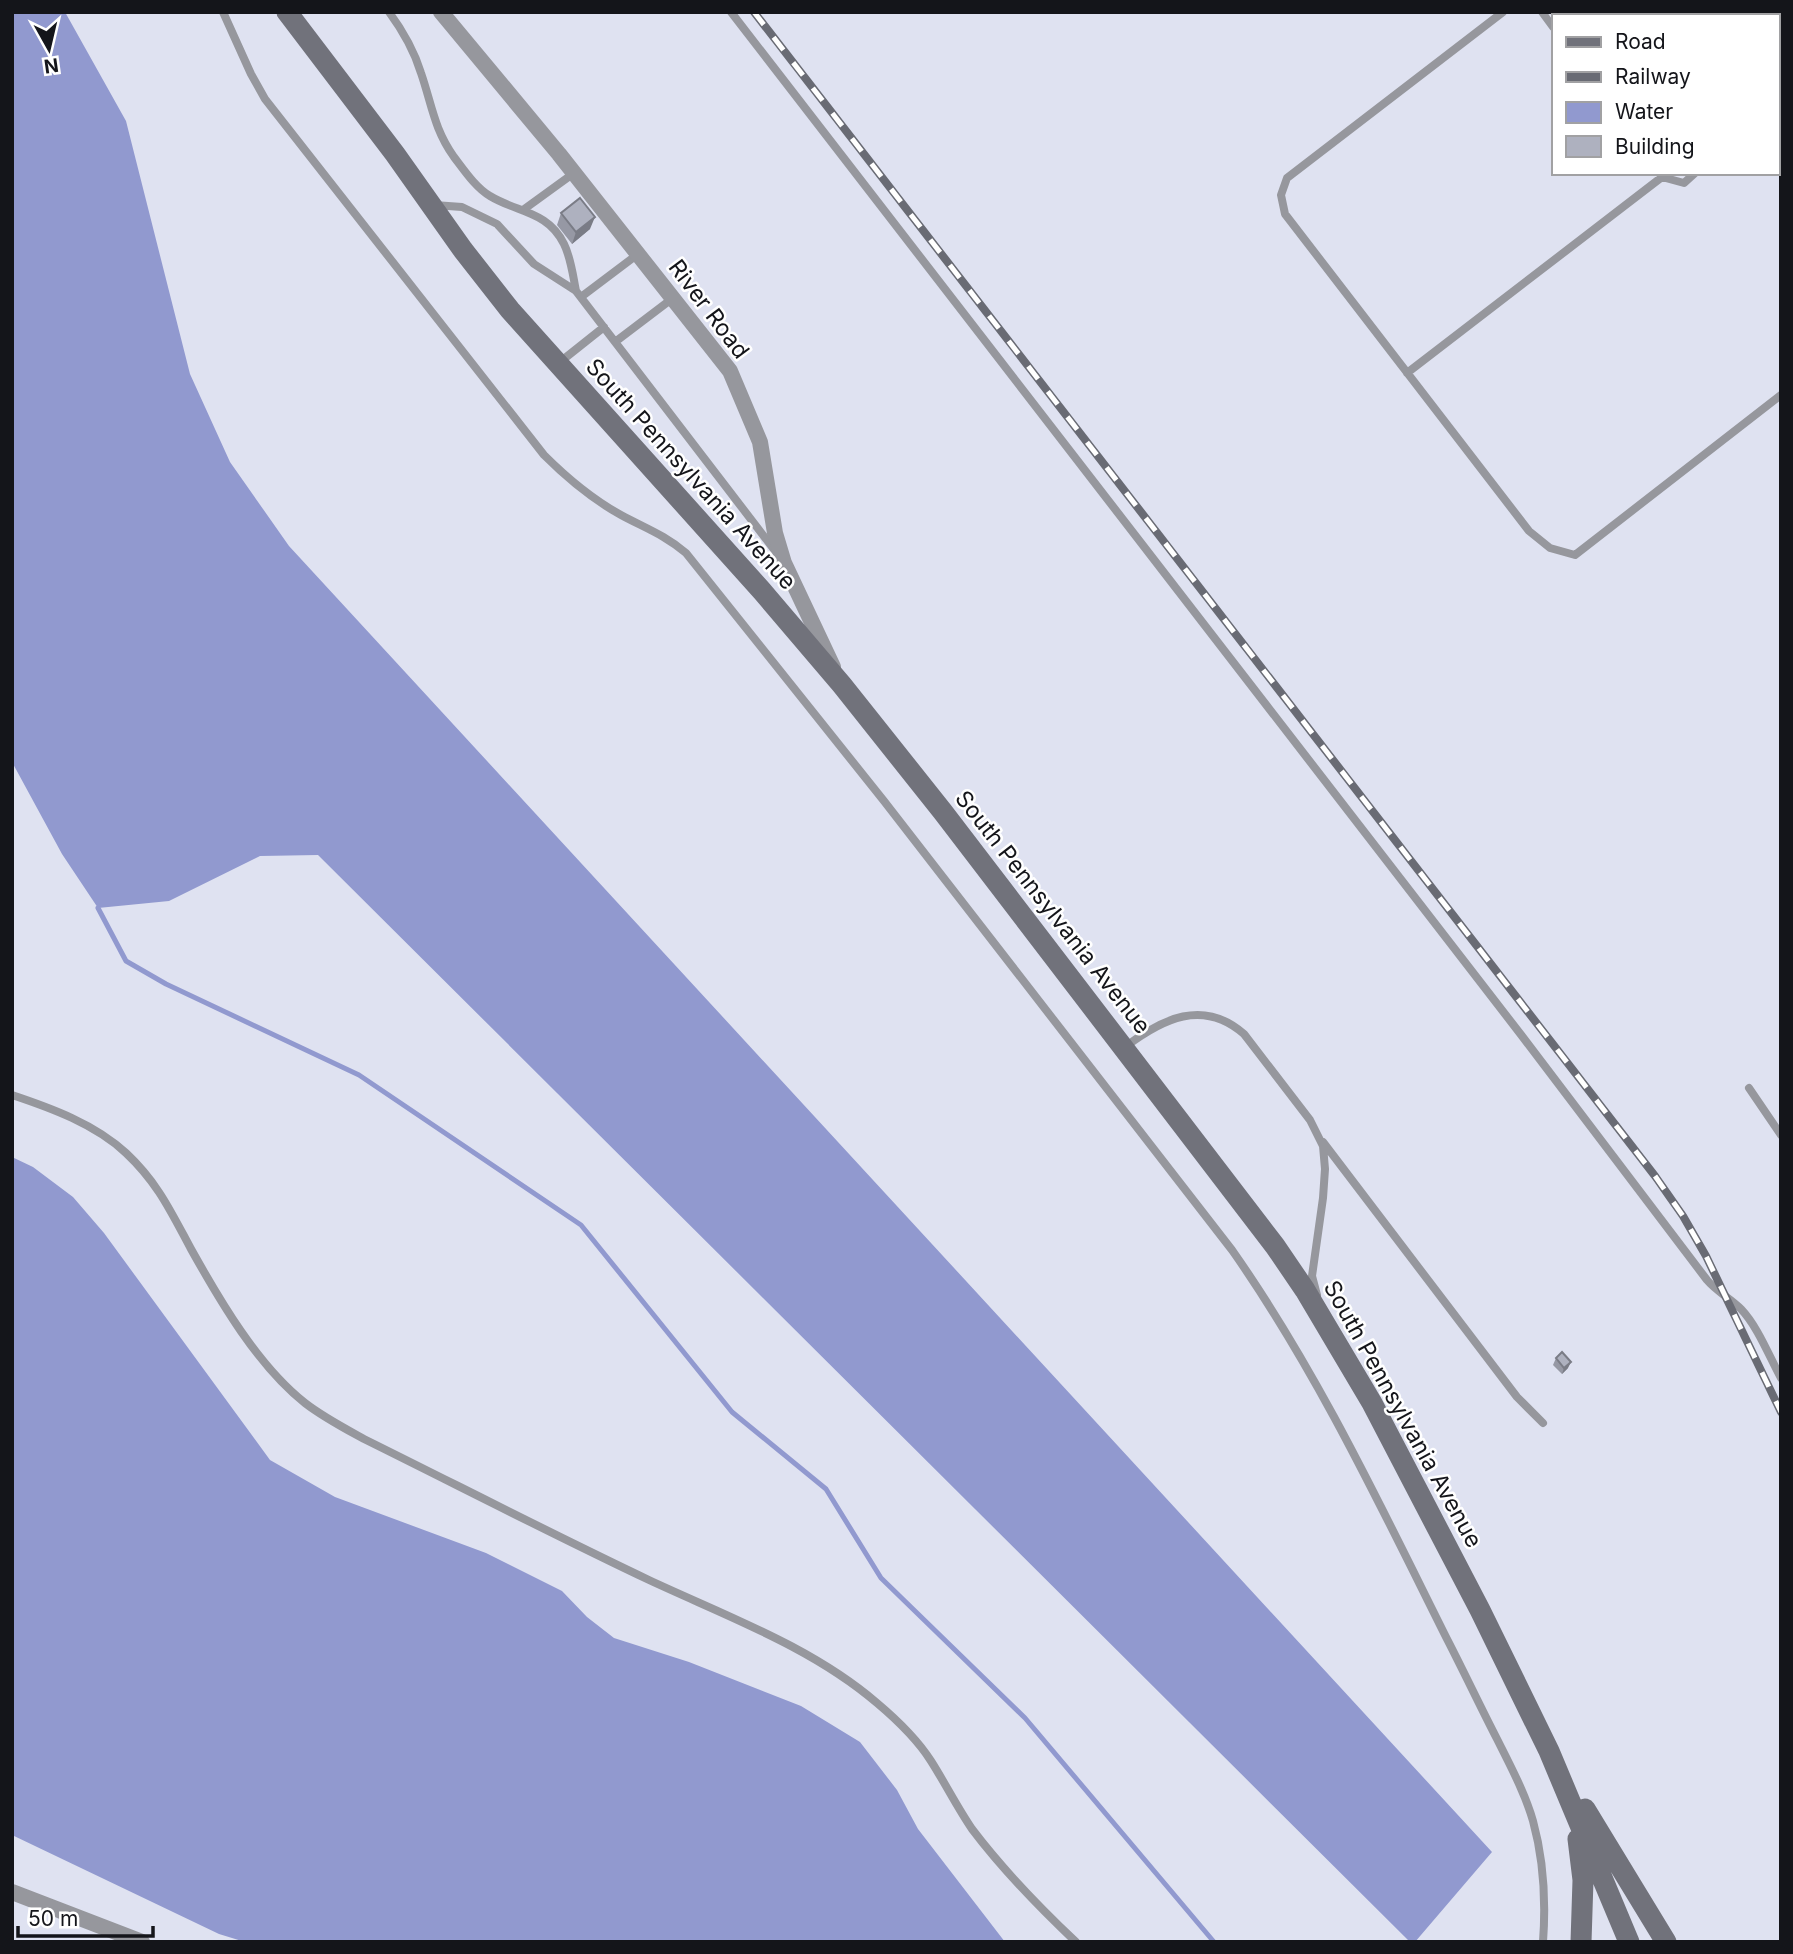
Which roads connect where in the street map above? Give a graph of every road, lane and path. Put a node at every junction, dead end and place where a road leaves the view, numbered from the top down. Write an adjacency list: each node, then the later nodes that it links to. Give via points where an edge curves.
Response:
1 (223, 12): 35 (lane, via 265,99 544,455 594,500 655,530 686,553 884,801 1271,1305 1324,1398 1510,1766 1542,1858)
2 (287, 12): 10 (street, South Pennsylvania Avenue)
3 (389, 12): 11 (lane, via 406,36 436,127 453,155 490,196)
4 (441, 12): 7 (street, River Road)
5 (731, 12): 28 (lane, via 1700,1271 1747,1317)
6 (1503, 12): 18 (lane, via 1287,178 1281,195 1285,214)
7 (574, 173): 11 (lane); 12 (street, River Road)
8 (1661, 175): 9 (lane, via 1684,183); 18 (lane)
9 (1693, 175)
10 (431, 205): 13 (lane, via 463,207 497,223 534,264); 17 (street, South Pennsylvania Avenue, via 510,310)
11 (523, 210): 13 (lane, via 545,219 564,245)
12 (638, 254): 13 (lane); 14 (street, River Road)
13 (579, 294): 15 (lane)
14 (673, 298): 16 (lane); 20 (street, River Road, via 730,371 747,410 760,442)
15 (604, 327): 16 (lane); 17 (lane)
16 (615, 342): 20 (lane)
17 (557, 363): 21 (street, South Pennsylvania Avenue)
18 (1407, 373): 19 (lane, via 1529,531 1550,548 1575,555)
19 (1781, 395)
20 (784, 563): 21 (street, River Road)
21 (842, 685): 22 (street, South Pennsylvania Avenue)
22 (1124, 1048): 26 (lane, via 1150,1028 1174,1018 1208,1015 1232,1024); 27 (street, South Pennsylvania Avenue, via 1275,1246)
23 (1749, 1088): 25 (lane)
24 (12, 1095): 34 (lane, via 75,1120 125,1152 165,1199 191,1250 250,1343 279,1378 326,1418 810,1656 877,1702 929,1758 971,1827 1003,1867)
25 (1781, 1135)
26 (1319, 1137): 27 (lane, via 1325,1168 1312,1276); 29 (lane, via 1517,1397)
27 (1332, 1334): 30 (street, South Pennsylvania Avenue, via 1461,1573)
28 (1781, 1378)
29 (1543, 1423)
30 (1549, 1751): 31 (street, South Pennsylvania Avenue); 38 (street)
31 (1566, 1790): 36 (street, via 1580,1856); 37 (street, South Pennsylvania Avenue)
32 (12, 1892): 33 (street)
33 (142, 1942)
34 (1076, 1942)
35 (1543, 1942)
36 (1581, 1942)
37 (1629, 1942)
38 (1666, 1942)

